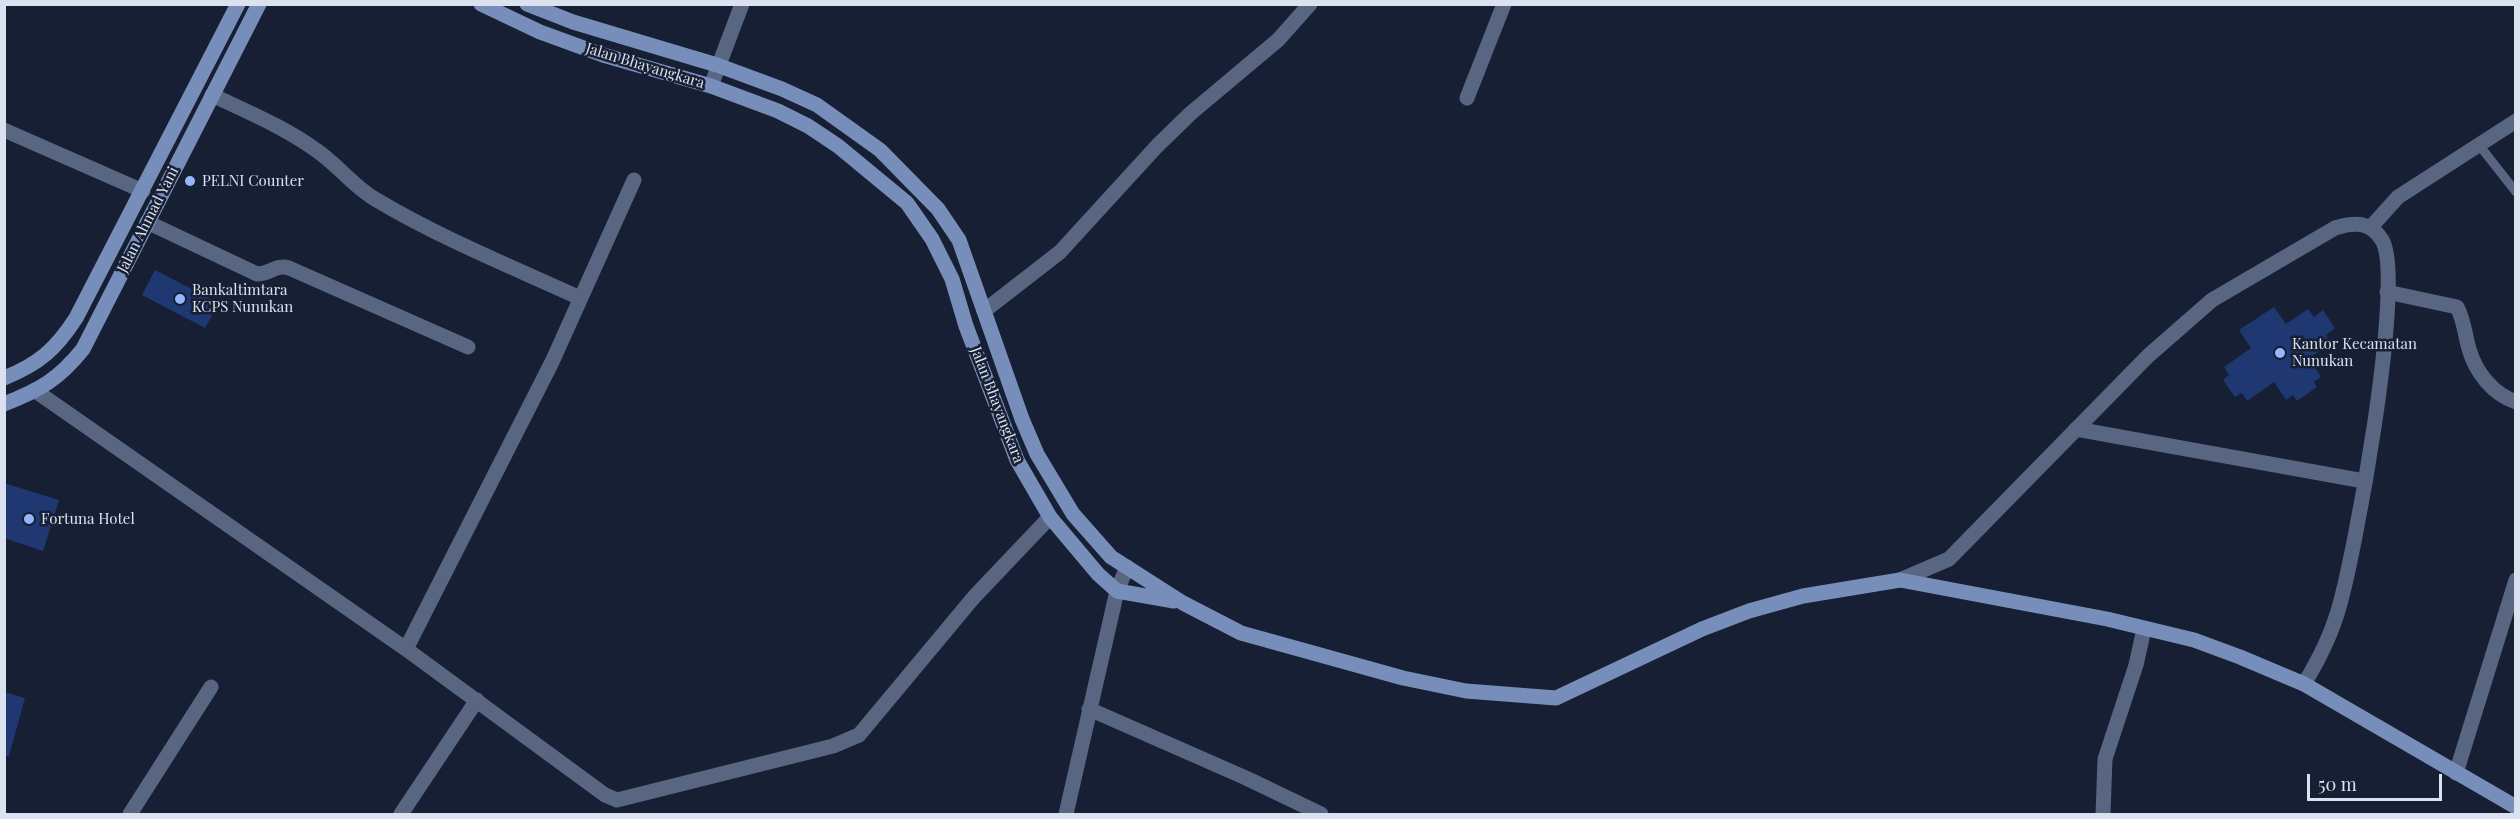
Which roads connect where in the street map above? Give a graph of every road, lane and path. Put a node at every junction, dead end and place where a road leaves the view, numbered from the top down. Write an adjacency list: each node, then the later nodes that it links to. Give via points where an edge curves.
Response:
1 (238, 4): 8 (main road, Jalan Ahmad Yani)
2 (259, 4): 9 (main road, Jalan Ahmad Yani)
3 (482, 4): 11 (main road, Jalan Bhayangkara, via 540,32 603,55)
4 (527, 4): 10 (main road, Jalan Bhayangkara)
5 (742, 4): 10 (street)
6 (1310, 4): 24 (street, via 1278,40 1191,113 1060,252)
7 (1504, 4): 13 (street)
8 (224, 32): 9 (main road); 18 (main road, Jalan Ahmad Yani)
9 (240, 40): 12 (main road, Jalan Ahmad Yani)
10 (717, 65): 11 (street); 24 (main road, Jalan Bhayangkara, via 817,105 894,163 938,209 959,240)
11 (711, 86): 32 (main road, Jalan Bhayangkara, via 808,126 907,203 932,239 952,279 1017,460)
12 (212, 95): 20 (main road, Jalan Ahmad Yani); 23 (street, via 284,129 318,151 376,200 459,243)
13 (1467, 98)
14 (2516, 121): 16 (street)
15 (4, 130): 18 (street)
16 (2479, 145): 19 (lane); 21 (street, via 2398,196)
17 (634, 180): 23 (street)
18 (143, 191): 26 (main road, Jalan Ahmad Yani, via 60,343 23,370)
19 (2516, 192)
20 (147, 222): 25 (street, via 257,274 276,267 289,268); 27 (main road, Jalan Ahmad Yani, via 83,349 56,379)
21 (2371, 227): 22 (street, via 2383,242 2387,257); 30 (street, via 2353,222 2335,228 2212,300 2148,356)
22 (2387, 292): 28 (street, via 2457,308 2469,352 2488,384); 31 (street, via 2385,340)
23 (580, 297): 39 (street, via 552,362)
24 (984, 311): 33 (main road, Jalan Bhayangkara, via 1037,454 1093,540)
25 (468, 347)
26 (4, 378)
27 (36, 392): 29 (main road, Jalan Ahmad Yani); 39 (street)
28 (2516, 402)
29 (4, 405)
30 (2076, 429): 31 (street); 34 (street, via 1949,559)
31 (2364, 482): 40 (street, via 2337,615 2325,649)
32 (1050, 517): 36 (main road, Jalan Bhayangkara); 42 (street, via 974,597 868,725 848,741 616,800)
33 (1127, 567): 36 (street); 37 (main road, Jalan Bhayangkara)
34 (1900, 580): 37 (main road, via 1803,596 1749,610 1556,698 1466,691 1403,678 1241,633); 38 (main road)
35 (2514, 589): 44 (street)
36 (1117, 591): 37 (main road); 43 (street)
37 (1183, 603)
38 (2144, 629): 40 (main road, via 2194,640); 50 (street, via 2105,759)
39 (406, 649): 42 (street)
40 (2304, 684): 44 (main road)
41 (211, 687): 46 (street)
42 (477, 700): 47 (street)
43 (1089, 709): 48 (street); 49 (street)
44 (2456, 773): 45 (main road)
45 (2516, 807)
46 (130, 814)
47 (402, 814)
48 (1066, 814)
49 (1321, 814)
50 (2103, 814)

